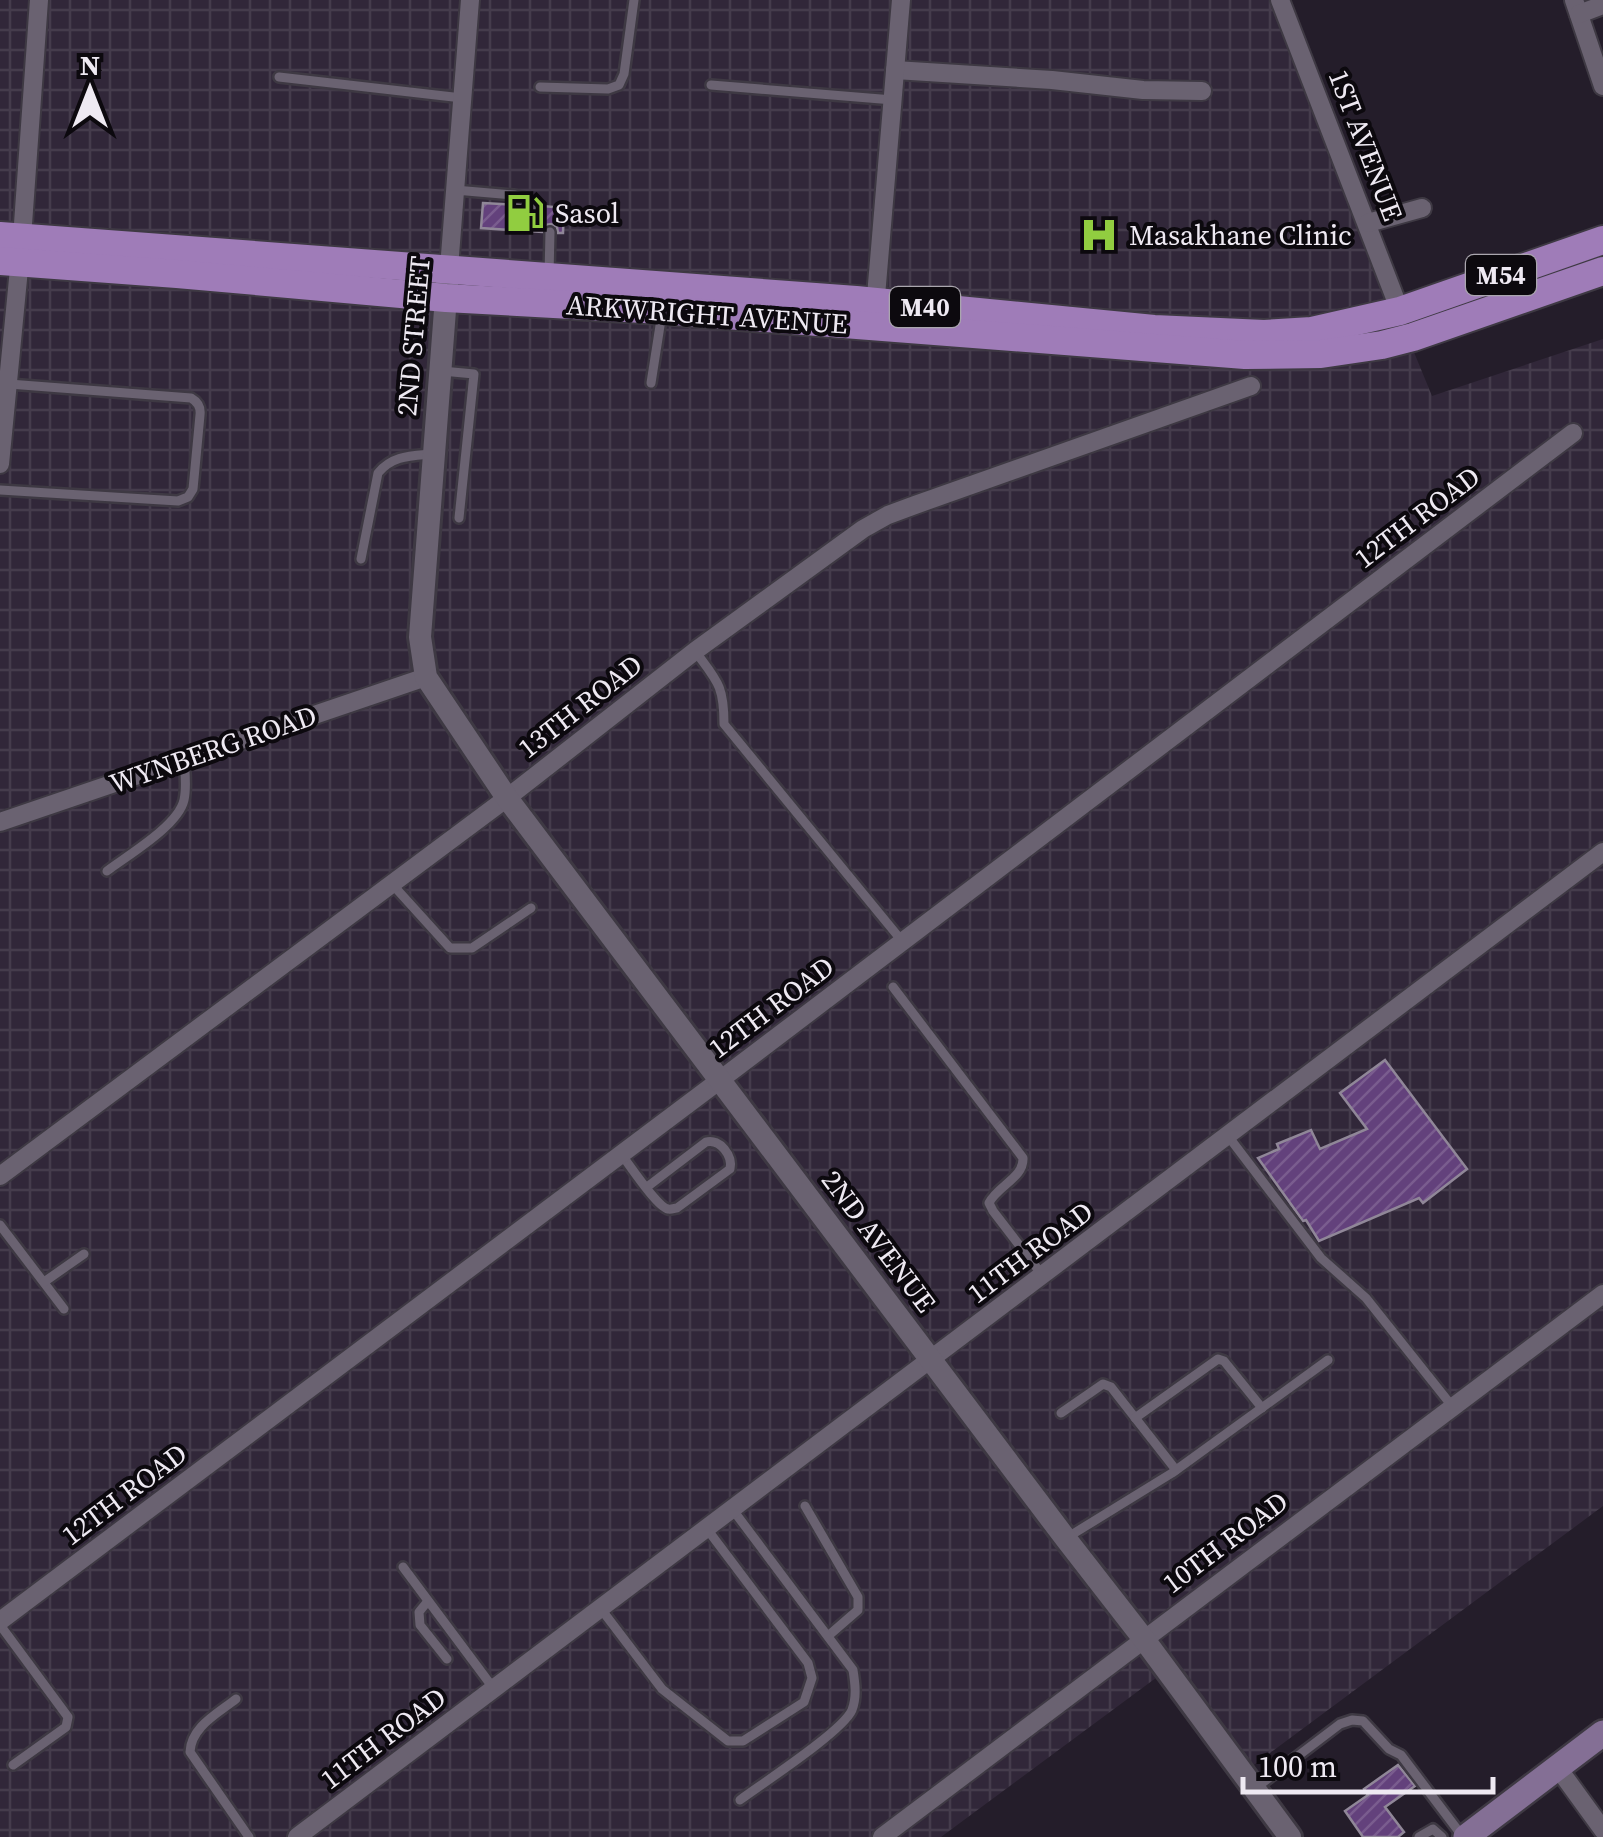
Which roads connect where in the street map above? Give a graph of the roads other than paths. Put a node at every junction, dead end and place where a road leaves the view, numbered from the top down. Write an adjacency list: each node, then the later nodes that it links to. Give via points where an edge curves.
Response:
1 (40, 0): 22 (street)
2 (470, 0): 14 (street, 2ND STREET)
3 (634, 0): 12 (lane, via 619,85)
4 (901, 0): 8 (street)
5 (1280, 0): 19 (street, 1ST AVENUE)
6 (1603, 6): 7 (street)
7 (1576, 7): 11 (street)
8 (896, 70): 13 (street); 15 (street)
9 (279, 77): 14 (lane)
10 (711, 85): 15 (lane)
11 (1603, 86)
12 (540, 87)
13 (1202, 91)
14 (462, 98): 16 (street, 2ND STREET)
15 (893, 100): 29 (street)
16 (455, 190): 17 (lane, via 514,195); 23 (street, 2ND STREET)
17 (535, 206)
18 (1422, 208): 19 (street)
19 (1368, 223): 28 (street, 1ST AVENUE)
20 (550, 232): 25 (lane)
21 (1603, 240): 28 (main road, M54)
22 (10, 250): 23 (main road, ARKWRIGHT AVENUE / M40); 26 (main road, ARKWRIGHT AVENUE / M40, via 177,274); 33 (street)
23 (449, 268): 25 (main road, ARKWRIGHT AVENUE / M40); 26 (street, 2ND STREET)
24 (1603, 272): 30 (main road, M54)
25 (549, 277): 29 (main road, ARKWRIGHT AVENUE / M40)
26 (446, 298): 27 (main road, ARKWRIGHT AVENUE / M40); 31 (street, 2ND STREET)
27 (662, 310): 29 (main road, ARKWRIGHT AVENUE / M40); 32 (lane)
28 (1400, 311): 29 (main road, ARKWRIGHT AVENUE / M40, via 1312,331 1264,334)
29 (875, 314): 30 (main road, ARKWRIGHT AVENUE / M40, via 1273,356 1352,351)
30 (1413, 336)
31 (441, 371): 36 (street, 2ND STREET); 39 (lane, via 474,374)
32 (651, 383)
33 (8, 384): 37 (street); 38 (lane, via 191,398 201,409 188,497)
34 (1252, 386): 41 (street, 13TH ROAD, via 888,515)
35 (1574, 433): 50 (street, 12TH ROAD)
36 (433, 454): 40 (lane, via 395,459 378,473); 42 (street, 2ND STREET, via 420,637)
37 (0, 464)
38 (0, 490)
39 (459, 518)
40 (361, 559)
41 (695, 651): 44 (street, 13TH ROAD); 50 (lane, via 718,684 724,724)
42 (426, 677): 43 (street, WYNBERG ROAD); 44 (street, 2ND AVENUE)
43 (184, 759): 45 (street, WYNBERG ROAD); 47 (lane, via 178,814)
44 (507, 798): 48 (street, 13TH ROAD); 52 (street, 2ND AVENUE)
45 (0, 822)
46 (1603, 852): 53 (street, 11TH ROAD)
47 (107, 871)
48 (392, 884): 49 (lane, via 450,948 472,948); 55 (street, 13TH ROAD)
49 (531, 908)
50 (902, 942): 52 (street, 12TH ROAD)
51 (893, 987): 59 (lane, via 1023,1158 1020,1171 990,1203)
52 (720, 1080): 54 (street, 12TH ROAD); 64 (street, 2ND AVENUE)
53 (1228, 1136): 59 (street, 11TH ROAD); 65 (lane, via 1321,1258 1366,1298)
54 (621, 1154): 56 (lane); 77 (street, 12TH ROAD)
55 (0, 1176)
56 (647, 1187): 56 (lane, via 662,1207 677,1208 730,1169 730,1158 718,1142 706,1142)
57 (0, 1225): 60 (lane)
58 (84, 1254): 60 (lane)
59 (1044, 1276): 64 (street, 11TH ROAD)
60 (44, 1282): 62 (lane)
61 (1603, 1294): 65 (street, 10TH ROAD)
62 (64, 1309)
63 (1328, 1360): 66 (lane)
64 (931, 1361): 71 (street, 11TH ROAD); 73 (street, 2ND AVENUE)
65 (1452, 1406): 79 (street, 10TH ROAD)
66 (1262, 1408): 68 (lane, via 1218,1360); 69 (lane)
67 (1061, 1412): 68 (lane, via 1103,1384)
68 (1135, 1418): 69 (lane)
69 (1176, 1470): 73 (lane)
70 (804, 1506): 78 (lane, via 858,1597 858,1610)
71 (733, 1510): 72 (street, 11TH ROAD); 78 (lane)
72 (707, 1529): 76 (street, 11TH ROAD); 76 (lane, via 808,1664 812,1678 804,1702 760,1732 728,1740 662,1689)
73 (1066, 1539): 79 (street, 2ND AVENUE)
74 (403, 1568): 75 (lane)
75 (428, 1601): 80 (lane, via 420,1624); 81 (lane)
76 (601, 1609): 81 (street, 11TH ROAD)
77 (0, 1623): 84 (lane, via 68,1717 66,1726)
78 (828, 1636): 87 (lane, via 853,1670 850,1713)
79 (1144, 1638): 86 (street, 2ND AVENUE); 91 (street, 10TH ROAD)
80 (446, 1659)
81 (494, 1689): 90 (street, 11TH ROAD)
82 (236, 1699): 89 (lane, via 195,1732 190,1752)
83 (1603, 1734): 85 (main road)
84 (12, 1764)
85 (1558, 1768): 88 (street); 95 (main road)
86 (1254, 1789): 92 (street, 2ND AVENUE); 95 (lane, via 1340,1724 1364,1721 1401,1755)
87 (740, 1800)
88 (1603, 1830)
89 (249, 1837)
90 (298, 1837)
91 (882, 1837)
92 (1290, 1837)
93 (1419, 1837): 94 (lane, via 1433,1828)
94 (1442, 1837)
95 (1464, 1837)

